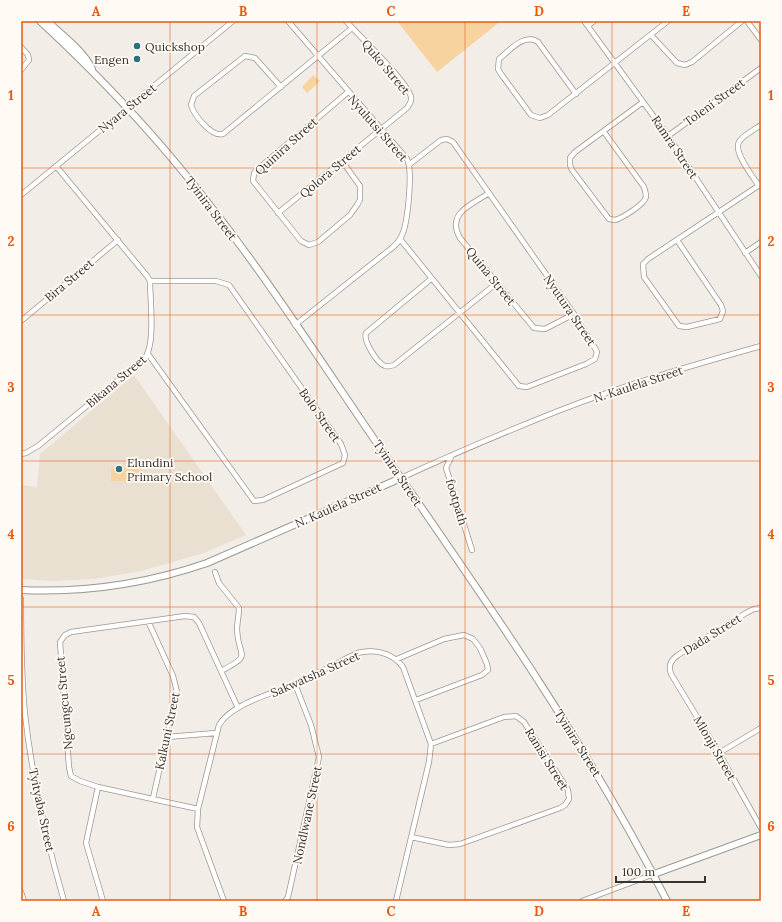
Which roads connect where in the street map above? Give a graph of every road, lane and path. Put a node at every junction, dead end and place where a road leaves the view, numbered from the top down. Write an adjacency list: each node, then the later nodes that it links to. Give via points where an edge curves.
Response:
1 (40, 21): 20 (street, Tyinira Street)
2 (47, 21): 20 (street, Tyinira Street, via 90,63)
3 (233, 21): 25 (street, Nyara Street)
4 (288, 21): 16 (street, Nyulutsi Street)
5 (346, 21): 12 (street, Quko Street)
6 (584, 21): 11 (street, Ramra Street)
7 (594, 21): 11 (street)
8 (668, 21): 13 (street)
9 (742, 21): 13 (street, via 685,65 677,63)
10 (747, 21): 14 (street)
11 (588, 26): 17 (street, Ramra Street)
12 (352, 28): 16 (street); 27 (street, Quko Street, via 392,70 411,98 408,108)
13 (651, 35): 17 (street)
14 (761, 40)
15 (21, 47): 19 (street, via 29,60)
16 (318, 58): 21 (street); 22 (street, Nyulutsi Street)
17 (615, 63): 23 (street); 24 (street, Ramra Street)
18 (761, 68): 29 (street, Toleni Street)
19 (21, 70)
20 (93, 71): 25 (street, Tyinira Street)
21 (281, 87): 21 (street, via 220,135 208,129 191,105 194,96 245,56 254,58)
22 (348, 92): 27 (street, Nyulutsi Street); 37 (street, Quinira Street, via 254,173 252,178 255,186)
23 (576, 94): 23 (street, via 534,39 526,39 499,59 498,69 501,74 535,117 548,115)
24 (643, 102): 28 (street); 29 (street, Ramra Street)
25 (128, 108): 32 (street, Nyara Street); 50 (street, Tyinira Street, via 191,181)
26 (761, 125): 33 (street, via 741,139 737,146 738,153)
27 (381, 129): 30 (street, Qolora Street); 31 (street, Nyulutsi Street)
28 (604, 132): 28 (street, via 575,152 570,158 570,165 609,219 615,220 644,202 646,194 644,187)
29 (668, 136): 36 (street, Ramra Street)
30 (342, 161): 37 (street, Qolora Street); 37 (street, Quinira Street, via 360,186 360,200 350,215 318,242 305,244)
31 (410, 164): 34 (street, Nyutura Street, via 441,140 447,139 453,142); 38 (street, Nyulutsi Street, via 405,228)
32 (56, 166): 35 (street, Nyara Street); 39 (street)
33 (760, 185): 36 (street)
34 (489, 193): 46 (street, Quina Street, via 458,215 454,226 460,238); 48 (street, Nyutura Street)
35 (21, 195)
36 (718, 212): 40 (street); 42 (street, Ramra Street)
37 (278, 213)
38 (400, 239): 44 (street, Nyutura Street); 50 (street, Nyulutsi Street, via 388,252)
39 (118, 240): 45 (street); 49 (street, Bira Street)
40 (677, 240): 40 (street, via 644,262 644,278 679,326 687,327 720,319 723,311 721,305)
41 (761, 242): 42 (street)
42 (745, 253): 43 (street, Ramra Street)
43 (761, 276)
44 (431, 279): 47 (street, Nyutura Street); 47 (street, via 366,333 366,342 382,364 394,365)
45 (150, 281): 52 (street, Bikana Street, via 151,343); 52 (street, Bolo Street, via 216,281 229,285 341,444 345,455 342,463 263,500 254,501)
46 (497, 284): 47 (street); 48 (street, Quina Street, via 534,328 545,329)
47 (460, 313): 48 (street, Nyutura Street, via 512,381 522,388 595,359 597,352)
48 (574, 314)
49 (21, 321)
50 (295, 325): 55 (street, Tyinira Street)
51 (761, 346): 54 (street, N. Kaulela Street, via 650,379 560,410)
52 (148, 354): 53 (street, Bikana Street, via 38,446)
53 (21, 454)
54 (452, 455): 55 (street, N. Kaulela Street); 56 (street, footpath, via 446,468)
55 (401, 478): 58 (street, N. Kaulela Street, via 183,572 104,588); 79 (street, Tyinira Street, via 570,730)
56 (472, 550)
57 (215, 572): 64 (street, via 219,583 239,608 237,630 243,652 238,662)
58 (21, 590)
59 (21, 598): 82 (street, Tyityaba Street, via 23,684 31,760 42,822)
60 (761, 608): 63 (street, Dada Street, via 746,613 678,655 672,659)
61 (148, 621): 64 (street, Ngcungcu Street, via 185,616 194,618 199,623); 70 (street, Kalkuni Street, via 176,684 177,692); 73 (street, Ngcungcu Street, via 71,632 60,642 70,772 74,778)
62 (397, 659): 65 (street, Sakwatsha Street, via 378,652 357,653); 66 (street, via 403,667); 66 (street, via 444,639 464,635 474,639 487,664 488,670 482,676)
63 (669, 668): 72 (street, Mlonji Street)
64 (221, 671): 67 (street, Ngcungcu Street)
65 (295, 684): 67 (street, Sakwatsha Street); 85 (street, Nondlwane Street, via 311,726 319,757 297,865)
66 (416, 700): 71 (street)
67 (238, 708): 69 (street, Sakwatsha Street, via 222,718)
68 (761, 728): 72 (street)
69 (216, 733): 70 (street); 75 (street, Sakwatsha Street)
70 (167, 737): 74 (street, Kalkuni Street)
71 (431, 744): 78 (street); 78 (street, Ranisi Street, via 504,717 516,716 524,722 568,790 569,799 560,808 460,844 449,845)
72 (719, 753): 76 (street, Mlonji Street)
73 (98, 787): 74 (street, Ngcungcu Street); 83 (street, via 86,843)
74 (152, 798): 75 (street, Ngcungcu Street)
75 (198, 809): 84 (street, Sakwatsha Street, via 197,827)
76 (761, 828)
77 (761, 835): 79 (street)
78 (411, 837): 86 (street)
79 (654, 874): 87 (street); 88 (street, Tyinira Street)
80 (21, 892): 81 (street)
81 (24, 901)
82 (64, 901)
83 (103, 901)
84 (224, 901)
85 (285, 901)
86 (396, 901)
87 (582, 901)
88 (667, 901)

